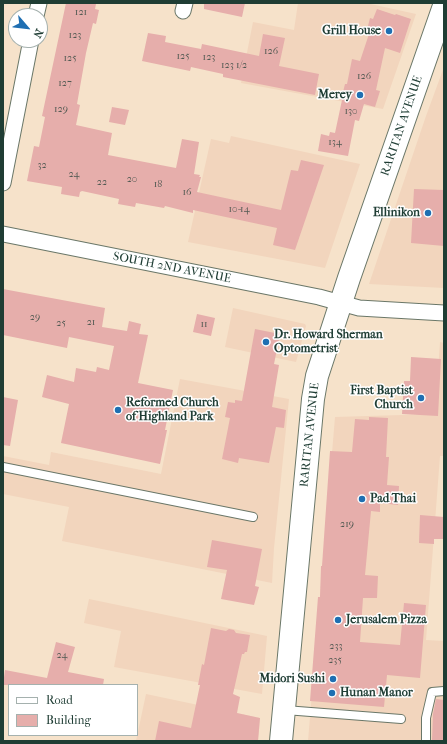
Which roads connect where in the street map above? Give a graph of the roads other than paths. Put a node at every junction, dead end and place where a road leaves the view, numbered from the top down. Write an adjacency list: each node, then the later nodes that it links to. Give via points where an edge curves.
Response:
1 (444, 6): 5 (main road, RARITAN AVENUE)
2 (29, 48): 3 (street)
3 (3, 183)
4 (3, 234): 5 (street, SOUTH 2ND AVENUE)
5 (341, 303): 6 (street, SOUTH 2ND AVENUE, via 359,308); 10 (main road, RARITAN AVENUE, via 312,399)
6 (444, 313)
7 (3, 467): 8 (lane)
8 (254, 517)
9 (444, 691): 13 (lane, via 432,692 426,718)
10 (284, 710): 11 (lane); 12 (main road, RARITAN AVENUE)
11 (401, 719)
12 (281, 741)
13 (426, 741)

